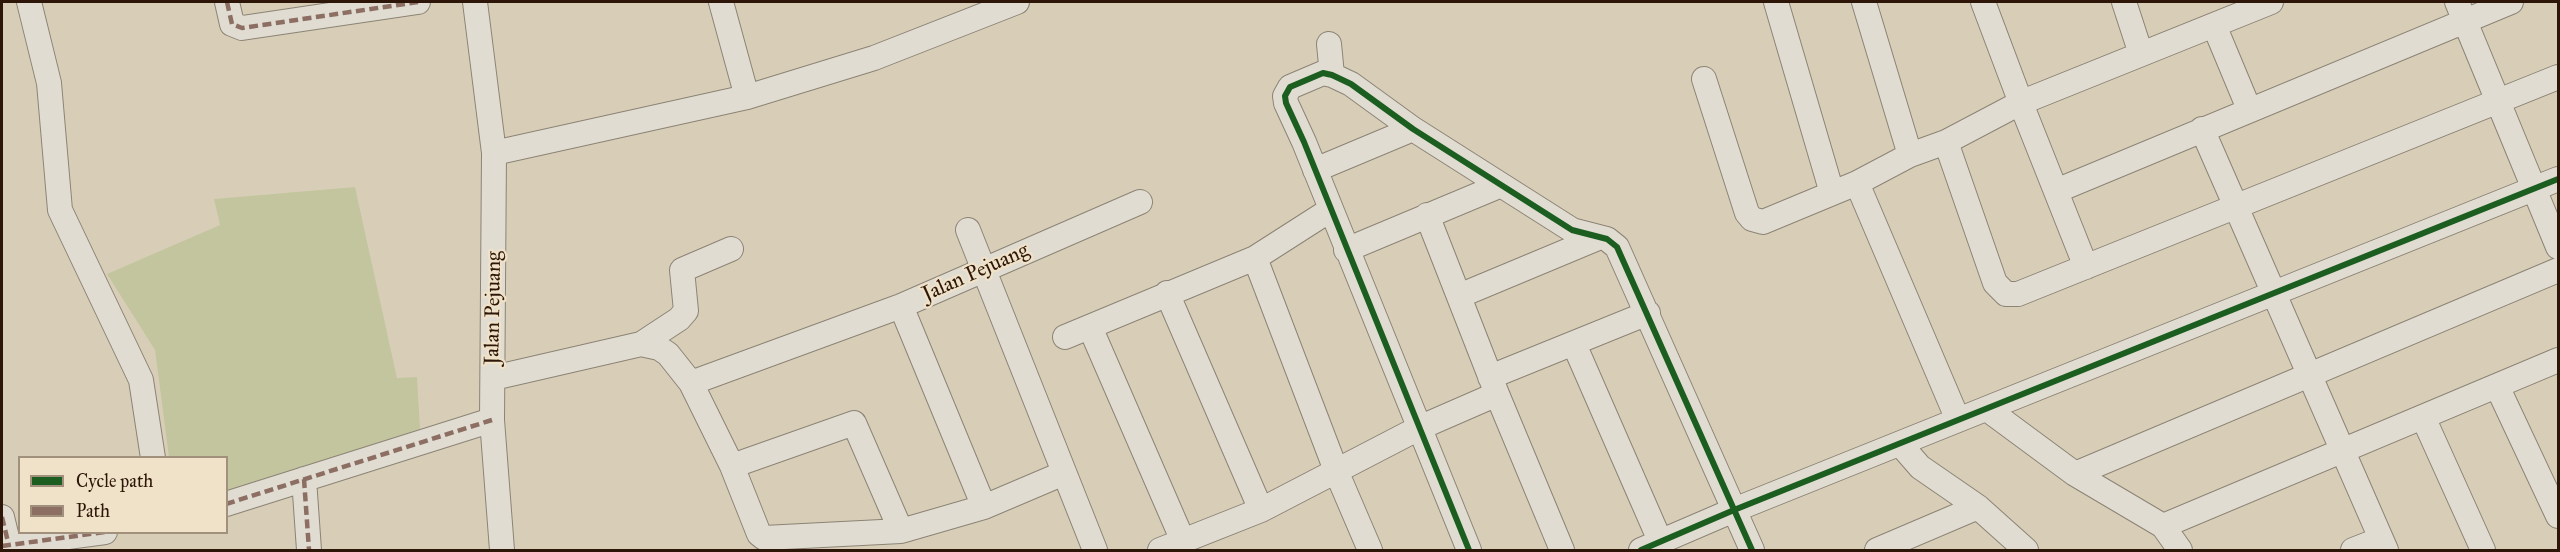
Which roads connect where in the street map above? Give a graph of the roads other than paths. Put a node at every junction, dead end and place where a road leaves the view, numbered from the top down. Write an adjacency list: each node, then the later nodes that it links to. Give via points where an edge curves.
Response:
1 (29, 2): 71 (street, via 49,83 60,210 141,380)
2 (227, 2): 3 (street, via 232,24 242,28)
3 (418, 2)
4 (475, 2): 27 (street, Jalan Pejuang)
5 (721, 2): 20 (street)
6 (1017, 2): 20 (street, via 874,58)
7 (1776, 2): 35 (street)
8 (1864, 2): 28 (street)
9 (1983, 2): 22 (street)
10 (2124, 2): 16 (street)
11 (2271, 2): 14 (street)
12 (2511, 2): 13 (street)
13 (2460, 11): 21 (street); 23 (street)
14 (2214, 25): 16 (street); 23 (street)
15 (1329, 44): 17 (street)
16 (2141, 54): 22 (street)
17 (1332, 75): 24 (street, via 1351,84); 29 (street, via 1323,74 1290,87 1285,96)
18 (2559, 77): 21 (street)
19 (1704, 79): 35 (street, via 1752,219 1763,222)
20 (747, 97): 27 (street)
21 (2498, 100): 33 (street); 37 (street)
22 (2020, 103): 26 (street); 34 (street)
23 (2249, 109): 25 (street)
24 (1413, 129): 29 (street); 32 (street)
25 (2202, 129): 34 (street); 37 (street)
26 (1946, 142): 28 (street); 46 (street, via 2000,291 2018,294)
27 (494, 153): 60 (street, Jalan Pejuang)
28 (1910, 155): 31 (street)
29 (1315, 170): 38 (street)
30 (2559, 178): 33 (street)
31 (1857, 183): 35 (street); 67 (street)
32 (1498, 186): 39 (street); 41 (street, via 1572,230)
33 (2535, 189): 42 (street); 50 (street)
34 (2056, 191): 46 (street)
35 (1833, 193)
36 (1140, 202): 47 (street, Jalan Pejuang)
37 (2237, 207): 46 (street); 50 (street)
38 (1330, 210): 44 (street); 45 (street)
39 (1427, 215): 44 (street); 51 (street)
40 (968, 230): 47 (street)
41 (1598, 238): 51 (street); 53 (street, via 1607,239 1622,255)
42 (2559, 247)
43 (731, 249): 56 (street, via 682,270 686,311)
44 (1346, 250): 68 (street)
45 (1255, 258): 49 (street); 74 (street)
46 (2086, 267)
47 (984, 269): 52 (street, Jalan Pejuang); 73 (street)
48 (2559, 270): 59 (street)
49 (1167, 293): 54 (street); 80 (street)
50 (2276, 293): 59 (street); 64 (street)
51 (1459, 296): 62 (street)
52 (901, 306): 61 (street, Jalan Pejuang); 78 (street)
53 (1648, 313): 57 (street); 81 (street)
54 (1090, 327): 55 (street); 87 (street)
55 (1065, 337)
56 (641, 344): 60 (street, Jalan Pejuang); 61 (street, via 668,354)
57 (1574, 344): 62 (street); 90 (street)
58 (2559, 360): 63 (street)
59 (2310, 375): 70 (street); 75 (street)
60 (493, 378): 66 (street)
61 (692, 383): 72 (street)
62 (1493, 386): 68 (street); 97 (street)
63 (2497, 386): 65 (street); 82 (street)
64 (1987, 409): 67 (street); 75 (street)
65 (2422, 417): 70 (street); 103 (street)
66 (492, 420): 76 (street); 92 (street)
67 (1958, 420): 69 (street)
68 (1419, 428): 74 (street); 96 (street)
69 (1900, 444): 79 (street, via 1920,467); 81 (street)
70 (2341, 451): 84 (street); 88 (street)
71 (153, 456)
72 (732, 466): 85 (street, via 764,538); 85 (street, via 854,423)
73 (1064, 473): 78 (street); 93 (street)
74 (1337, 473): 80 (street); 95 (street)
75 (2075, 474): 84 (street)
76 (304, 479): 77 (street); 91 (street)
77 (228, 503)
78 (984, 507): 85 (street)
79 (1978, 507): 99 (street); 100 (street)
80 (1261, 510): 87 (street)
81 (1734, 510): 90 (street); 98 (street)
82 (2559, 516)
83 (2, 517): 89 (street)
84 (2163, 526): 101 (street)
85 (901, 531)
86 (91, 534): 89 (street)
87 (1183, 541): 94 (street)
88 (2384, 545): 102 (street)
89 (5, 546)
90 (1651, 547)
91 (309, 550)
92 (502, 550)
93 (1095, 550)
94 (1160, 550)
95 (1370, 550)
96 (1469, 550)
97 (1563, 550)
98 (1752, 550)
99 (1877, 550)
100 (2026, 550)
101 (2180, 550)
102 (2354, 550)
103 (2483, 550)

